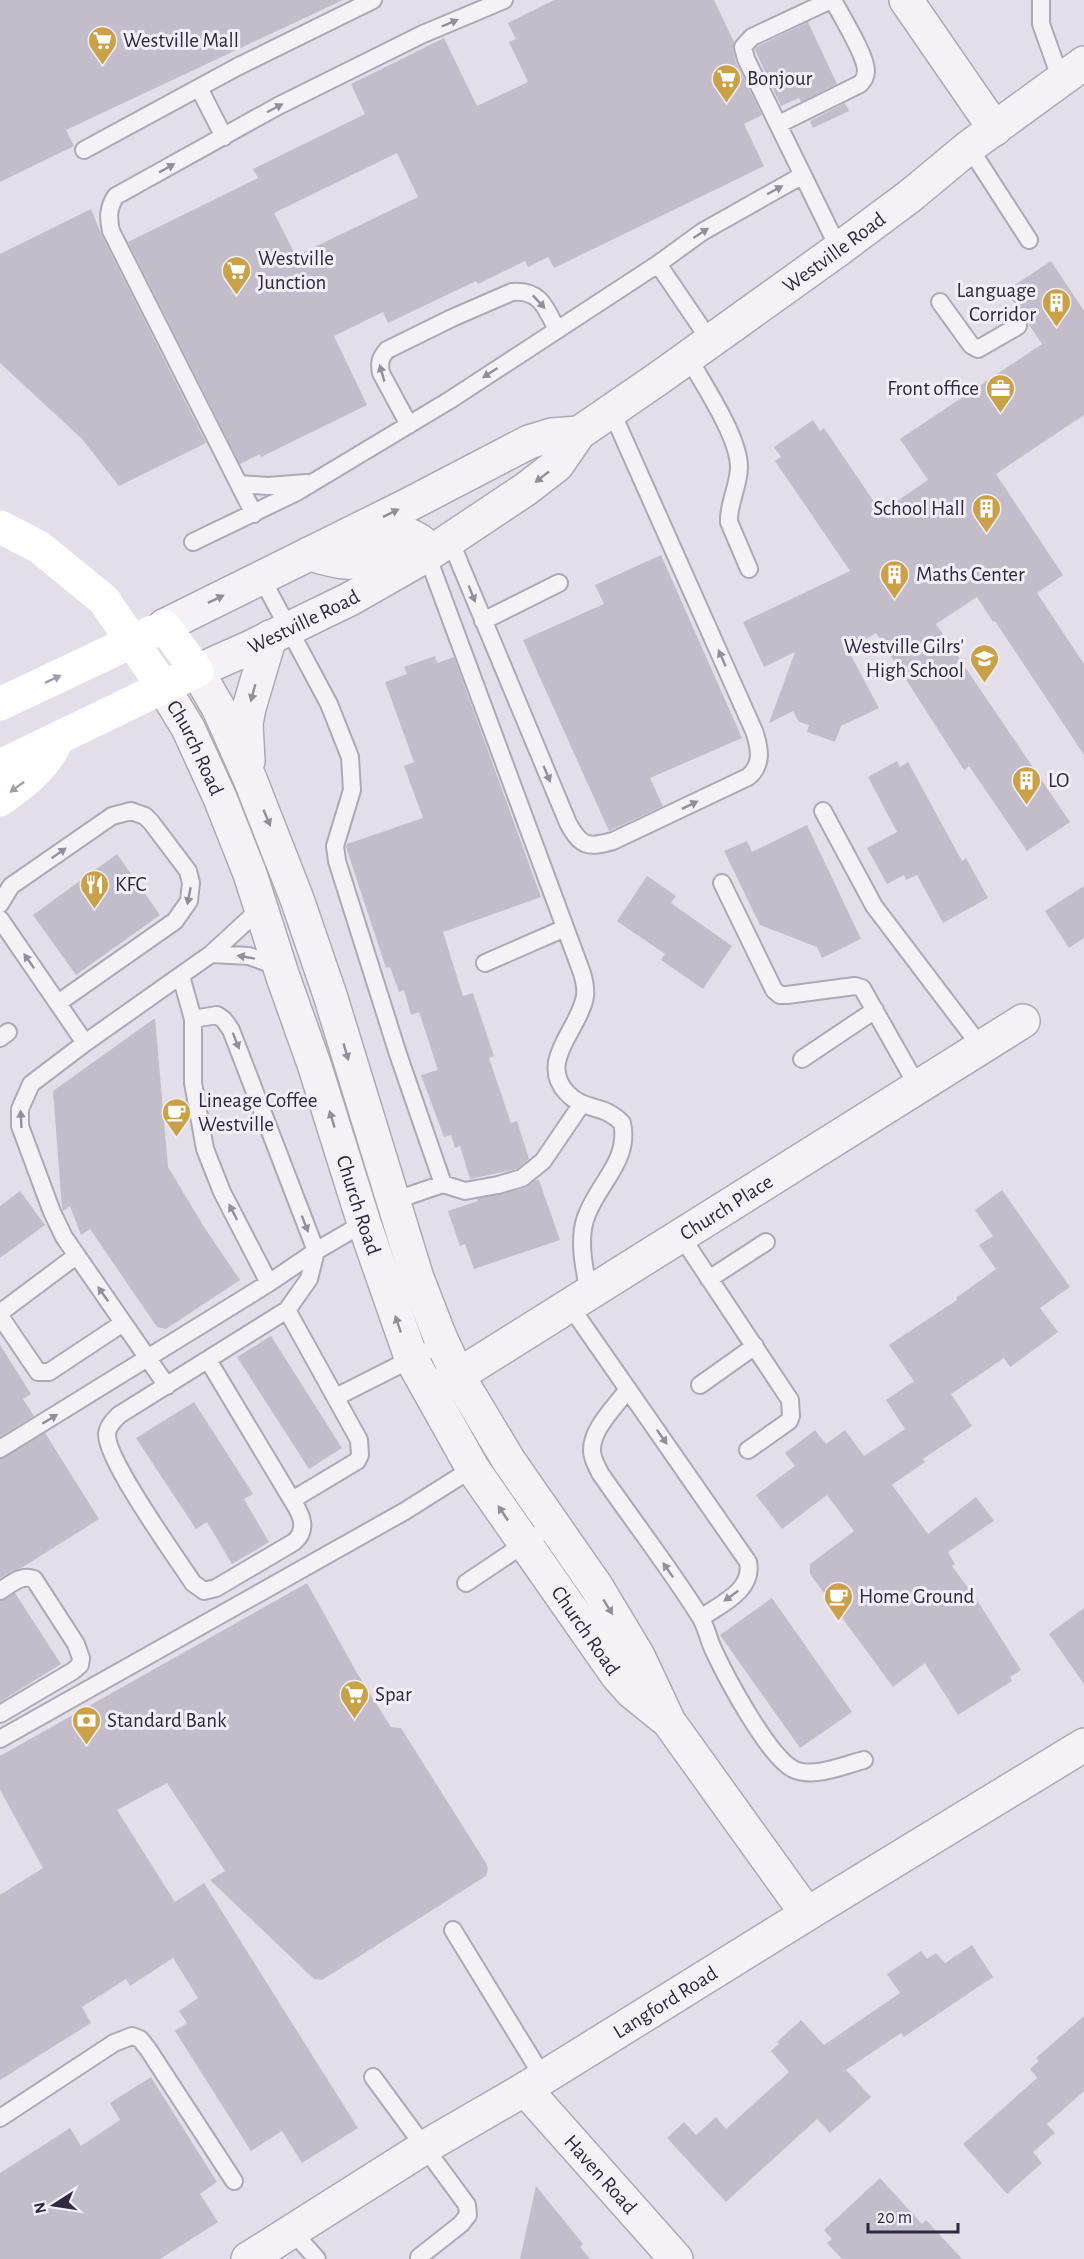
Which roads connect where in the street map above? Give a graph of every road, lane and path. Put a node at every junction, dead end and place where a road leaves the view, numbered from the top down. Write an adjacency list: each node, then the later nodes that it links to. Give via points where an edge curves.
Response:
1 (373, 0): 7 (lane)
2 (504, 0): 9 (lane, one-way to 2, via 423,34)
3 (832, 0): 8 (lane, via 862,57 865,78); 8 (lane, via 752,38 743,47)
4 (906, 0): 10 (street)
5 (1041, 0): 6 (lane, via 1041,24)
6 (1072, 71): 10 (street, Westville Road)
7 (199, 88): 9 (lane); 11 (lane)
8 (779, 124): 12 (lane)
9 (224, 137): 24 (lane, one-way to 9, via 111,231 109,214 116,196)
10 (982, 138): 13 (lane); 14 (street, Westville Road)
11 (84, 150)
12 (803, 175): 14 (lane); 15 (lane, one-way to 12, via 702,232)
13 (1029, 240)
14 (839, 249): 19 (street, Westville Road)
15 (658, 264): 18 (lane); 19 (lane)
16 (940, 302): 17 (lane, via 974,348 983,348)
17 (1018, 326)
18 (557, 330): 21 (lane, one-way to 21); 21 (lane, one-way to 18, via 381,374 379,365 387,350 512,292 530,293 540,300)
19 (700, 350): 20 (street, Westville Road); 30 (lane, via 735,447 739,467 728,514)
20 (612, 410): 22 (street, Westville Road); 34 (lane, one-way to 20, via 568,823 582,843 590,846 613,842 748,777 759,764 754,731)
21 (409, 425): 23 (lane)
22 (579, 433): 28 (street, Westville Road, one-way to 28, via 557,465); 29 (street, Westville Road, one-way to 22, via 529,442)
23 (313, 482): 24 (lane); 25 (lane)
24 (239, 484): 25 (lane)
25 (254, 514): 27 (lane)
26 (0, 527): 33 (main road, via 39,547)
27 (193, 542)
28 (439, 548): 29 (street, via 411,536 358,561); 34 (lane, one-way to 34); 36 (street, Westville Road); 51 (lane)
29 (309, 554): 31 (street, Westville Road)
30 (749, 569)
31 (261, 577): 35 (street, Westville Road, one-way to 31); 36 (lane)
32 (558, 583): 34 (lane)
33 (104, 600): 35 (main road); 37 (main road, Church Road)
34 (483, 621)
35 (164, 626): 37 (main road, Westville Road); 38 (main road, Church Road)
36 (279, 634): 38 (street, Westville Road); 43 (street, one-way to 43, via 256,683 246,724); 65 (lane, via 329,704 350,757 352,790 335,846 337,861)
37 (132, 642): 39 (main road, Church Road); 40 (main road, Westville Road, one-way to 37)
38 (197, 671): 39 (main road, Westville Road); 43 (street, Church Road, via 219,709)
39 (163, 687): 41 (main road, Westville Road); 49 (street, Church Road, via 188,728 220,798)
40 (0, 704)
41 (58, 739): 42 (main road, Westville Road); 44 (main road, one-way to 44, via 42,765)
42 (0, 766)
43 (250, 779): 66 (street, Church Road, one-way to 66, via 301,909)
44 (0, 800)
45 (823, 811): 61 (lane, via 874,906)
46 (722, 883): 57 (lane, via 774,990 780,995 855,986 862,988)
47 (5, 884): 48 (lane); 56 (lane, one-way to 56, via 112,816 131,811 151,822 188,871 189,901 175,921)
48 (0, 904)
49 (261, 908): 52 (lane); 54 (street, Church Road)
50 (0, 919): 56 (lane, one-way to 50)
51 (565, 928): 53 (lane); 64 (lane, via 582,973 585,995 560,1051 557,1072 565,1091)
52 (211, 954): 54 (lane, one-way to 52, via 249,956); 55 (lane)
53 (485, 963)
54 (279, 967): 67 (street, Church Road, one-way to 54)
55 (181, 976): 58 (lane); 60 (lane)
56 (58, 1003): 60 (lane)
57 (875, 1010): 62 (lane); 63 (lane)
58 (193, 1019): 70 (lane, one-way to 70, via 217,1015 231,1030); 73 (lane, one-way to 58, via 222,1192 205,1149 194,1083)
59 (1023, 1021): 61 (street, Church Place)
60 (85, 1043): 71 (lane, one-way to 60, via 52,1212 31,1158 20,1126 20,1108 31,1084)
61 (981, 1047): 63 (street, Church Place)
62 (802, 1059)
63 (918, 1087): 68 (street, Church Place)
64 (581, 1105): 65 (lane, via 543,1161 522,1178 465,1191); 74 (lane, via 615,1115 624,1132 620,1154 584,1221)
65 (443, 1184): 66 (lane)
66 (393, 1201): 77 (street, Church Road)
67 (364, 1223): 70 (lane); 81 (street, Church Road, one-way to 67)
68 (681, 1236): 72 (lane); 74 (street, Church Place)
69 (766, 1242): 72 (lane)
70 (316, 1251): 73 (lane); 75 (lane, via 309,1279)
71 (76, 1256): 76 (lane, one-way to 71); 76 (lane, via 1,1312 31,1364 38,1372 50,1372)
72 (710, 1279): 78 (lane)
73 (270, 1283): 79 (lane)
74 (579, 1300): 82 (street, Church Place); 85 (lane)
75 (287, 1310): 80 (lane); 87 (lane)
76 (123, 1323): 79 (lane)
77 (442, 1343): 81 (lane); 82 (street, Church Road)
78 (755, 1346): 83 (lane); 90 (lane, via 792,1408 782,1427)
79 (149, 1358): 84 (lane); 88 (lane, one-way to 79)
80 (208, 1360): 84 (lane); 92 (lane)
81 (412, 1360): 86 (street, Church Road); 87 (lane)
82 (458, 1376): 86 (street, Church Place); 89 (street, Church Road)
83 (700, 1385)
84 (166, 1386): 92 (lane, via 119,1415 110,1425 108,1442 117,1465 199,1589 216,1588 300,1537 303,1522)
85 (628, 1389): 97 (lane, one-way to 85, via 593,1459 593,1443 599,1430); 97 (lane, one-way to 97, via 748,1562 750,1571 743,1588)
86 (429, 1394): 91 (street, Church Road)
87 (336, 1397): 92 (lane, via 359,1440 360,1455 357,1461)
88 (0, 1449)
89 (502, 1450): 91 (lane); 93 (street, Church Road)
90 (748, 1450)
91 (473, 1469): 94 (street, Church Road, one-way to 91); 100 (lane)
92 (292, 1500)
93 (554, 1524): 94 (lane); 99 (street, Church Road, one-way to 99, via 638,1656)
94 (524, 1543): 95 (lane); 99 (street, Church Road, via 617,1676)
95 (466, 1583)
96 (0, 1591): 98 (lane, via 22,1577 34,1579 81,1658 73,1671)
97 (701, 1618): 102 (lane, via 734,1688 783,1763 806,1772)
98 (0, 1714)
99 (669, 1722): 103 (street, Church Road)
100 (0, 1739)
101 (1080, 1754): 103 (street, Langford Road)
102 (864, 1760)
103 (807, 1914): 106 (street, Langford Road)
104 (453, 1930): 106 (lane, via 509,2022)
105 (373, 2077): 108 (lane)
106 (534, 2083): 108 (street, Langford Road); 114 (street, Haven Road)
107 (0, 2118): 109 (lane, via 114,2043 132,2036 148,2049)
108 (425, 2147): 110 (street, Langford Road); 111 (lane, via 467,2205 468,2215)
109 (234, 2181)
110 (292, 2231): 112 (street, Langford Road); 113 (lane)
111 (419, 2257)
112 (248, 2259)
113 (316, 2259)
114 (676, 2259)

